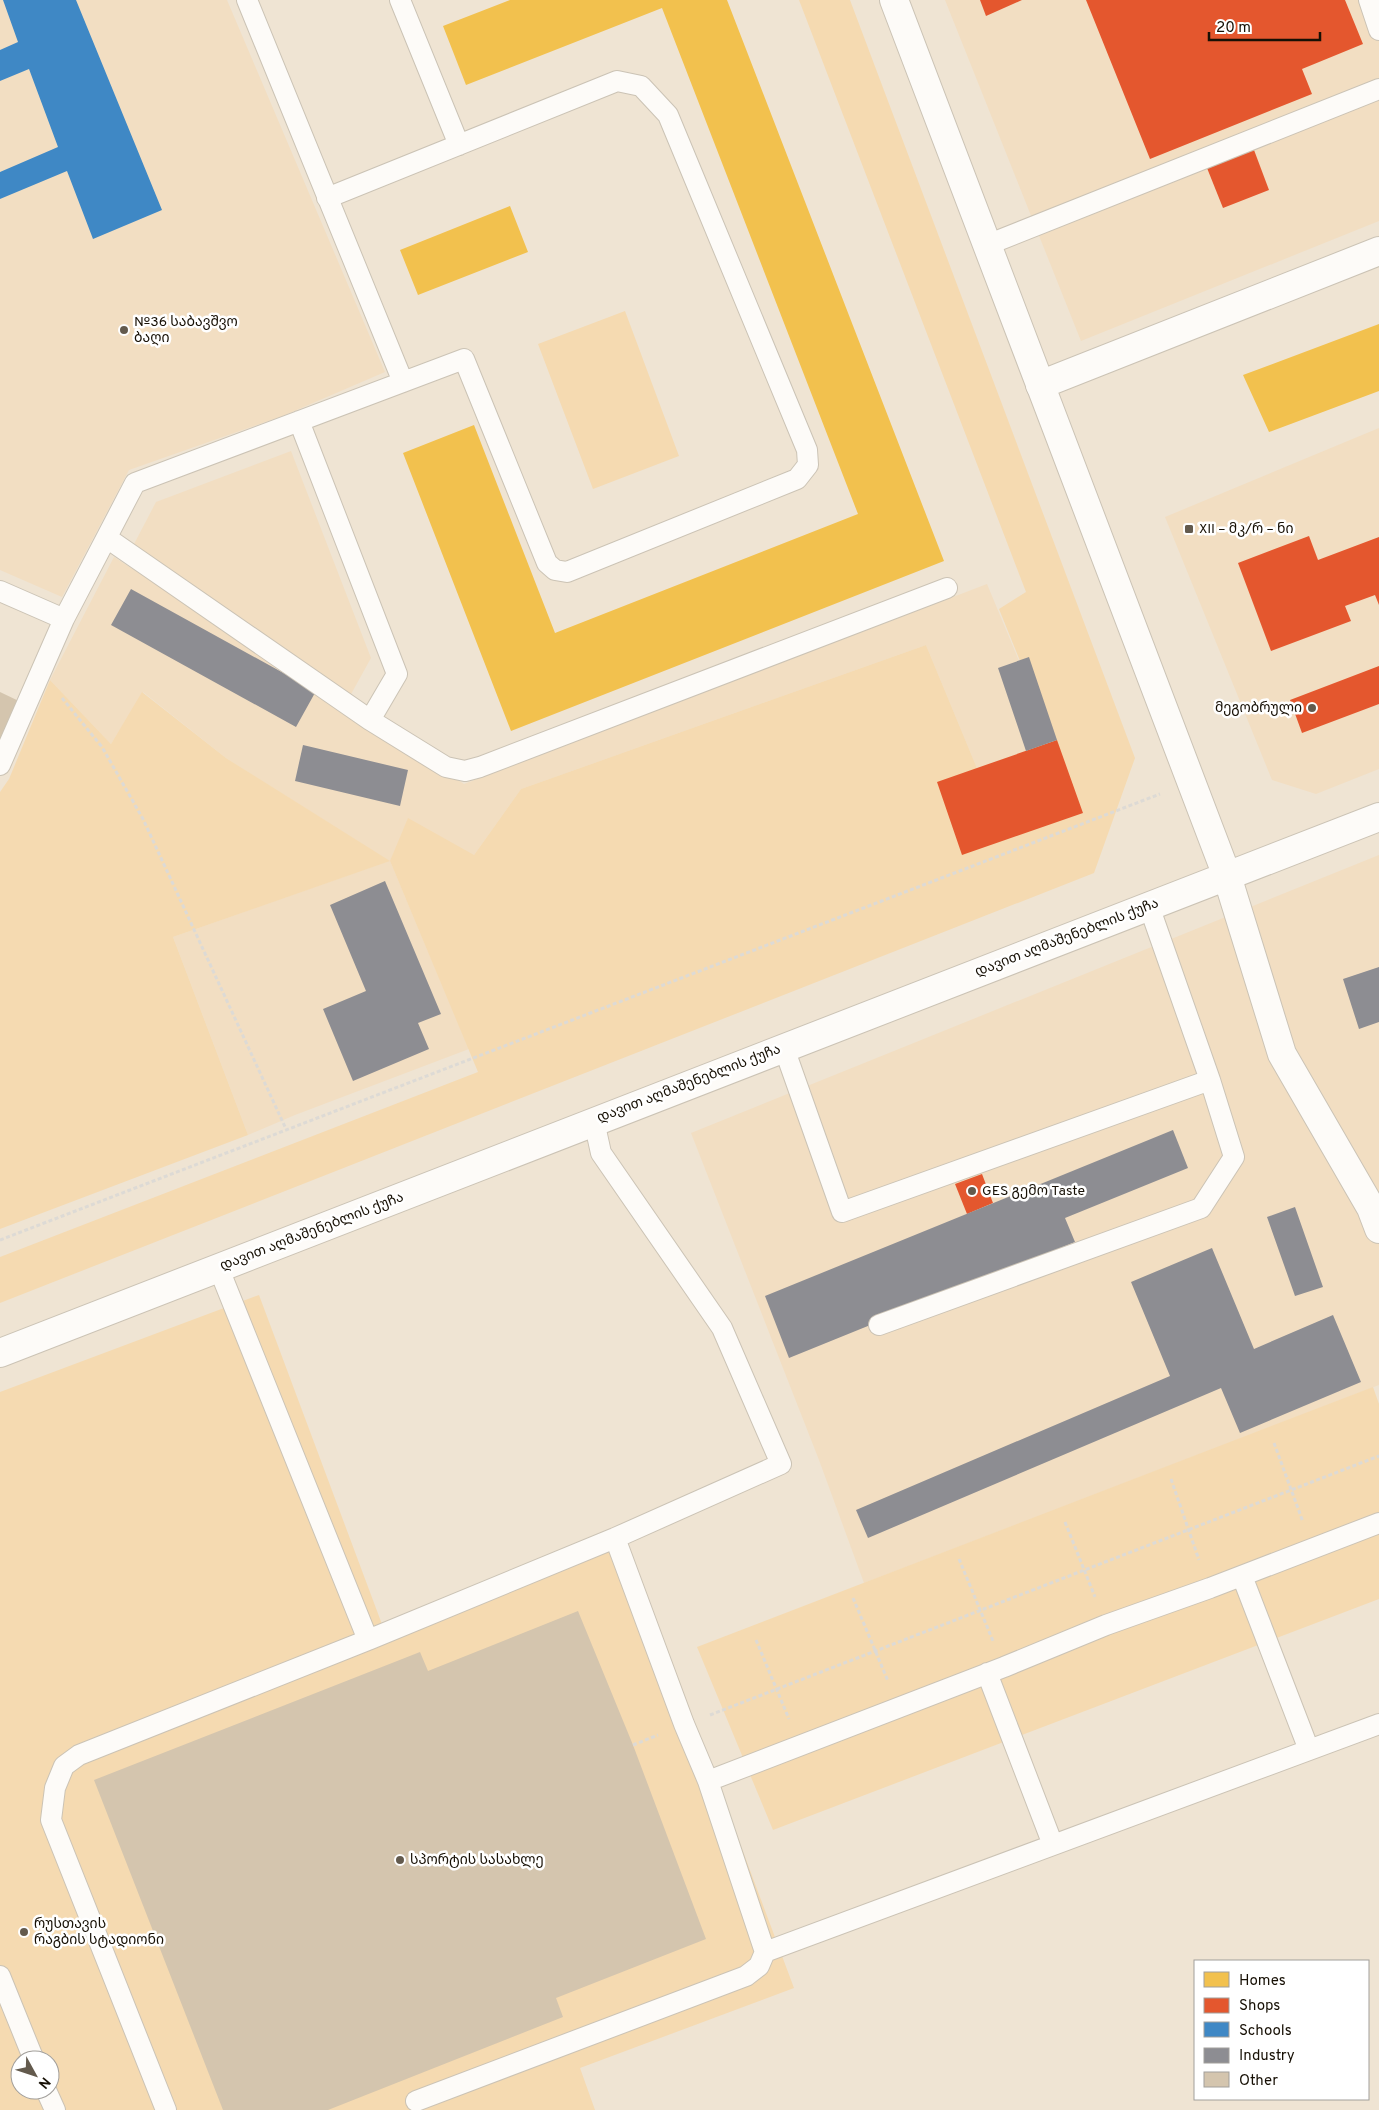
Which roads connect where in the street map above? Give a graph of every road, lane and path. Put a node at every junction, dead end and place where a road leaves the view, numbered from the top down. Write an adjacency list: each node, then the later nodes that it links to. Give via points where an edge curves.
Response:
1 (247, 0): 8 (lane)
2 (400, 0): 7 (lane)
3 (894, 0): 9 (street)
4 (1369, 0): 5 (lane)
5 (1379, 30)
6 (1379, 89): 9 (lane)
7 (459, 145): 8 (lane); 11 (lane, via 617,80 642,86 668,115 807,450 808,465 797,479 566,572 555,570 547,563 464,359)
8 (327, 198): 11 (lane)
9 (987, 245): 12 (street)
10 (1379, 251): 12 (street)
11 (402, 382): 13 (lane)
12 (1040, 385): 21 (street)
13 (299, 421): 14 (lane, via 134,483); 19 (lane, via 397,674)
14 (106, 538): 17 (lane); 19 (lane)
15 (947, 588): 19 (lane, via 465,771 446,767)
16 (0, 591): 17 (lane)
17 (64, 619): 18 (lane)
18 (40, 672): 20 (lane); 28 (path, via 102,747 142,818)
19 (370, 720)
20 (0, 765)
21 (1191, 782): 23 (street); 28 (path)
22 (1379, 817): 23 (street, დავით აღმაშენებლის ქუჩა)
23 (1227, 876): 24 (street, დავით აღმაშენებლის ქუჩა); 29 (street, via 1282,1054 1371,1208)
24 (1149, 906): 25 (street, დავით აღმაშენებლის ქუჩა); 26 (lane)
25 (784, 1048): 26 (lane, via 842,1212); 27 (street, დავით აღმაშენებლის ქუჩა)
26 (1210, 1080): 32 (lane, via 1234,1157 1201,1208)
27 (594, 1121): 31 (street, დავით აღმაშენებლის ქუჩა); 41 (lane, via 601,1153 722,1328 781,1464)
28 (286, 1129): 30 (path)
29 (1379, 1229)
30 (0, 1240)
31 (219, 1269): 33 (street, დავით აღმაშენებლის ქუჩა); 50 (lane)
32 (879, 1325)
33 (0, 1353)
34 (1274, 1443): 37 (path)
35 (1379, 1456): 37 (path)
36 (1171, 1479): 40 (path)
37 (1291, 1491): 40 (path); 42 (path)
38 (1065, 1522): 44 (path)
39 (1379, 1523): 42 (lane)
40 (1188, 1530): 44 (path); 46 (path)
41 (615, 1538): 50 (lane); 56 (lane)
42 (1312, 1549): 45 (lane)
43 (959, 1559): 48 (path)
44 (1086, 1570): 48 (path); 49 (path)
45 (1242, 1576): 46 (lane); 60 (lane)
46 (1210, 1588): 49 (lane)
47 (853, 1598): 52 (path)
48 (980, 1611): 52 (path); 53 (path)
49 (1106, 1625): 53 (lane)
50 (368, 1640): 67 (lane, via 79,1756 64,1766 55,1788 51,1820)
51 (756, 1640): 54 (path)
52 (876, 1652): 54 (path); 55 (path)
53 (995, 1670): 55 (lane); 62 (lane)
54 (778, 1690): 56 (path); 59 (path)
55 (899, 1707): 59 (lane)
56 (684, 1724): 58 (path); 61 (lane)
57 (1379, 1724): 60 (lane)
58 (632, 1745)
59 (799, 1745): 61 (lane)
60 (1309, 1750): 62 (lane)
61 (708, 1781): 63 (lane)
62 (1053, 1845): 63 (lane)
63 (765, 1952): 66 (lane, via 759,1966 746,1976)
64 (0, 1976): 65 (lane)
65 (30, 2050)
66 (416, 2101)
67 (166, 2110)

